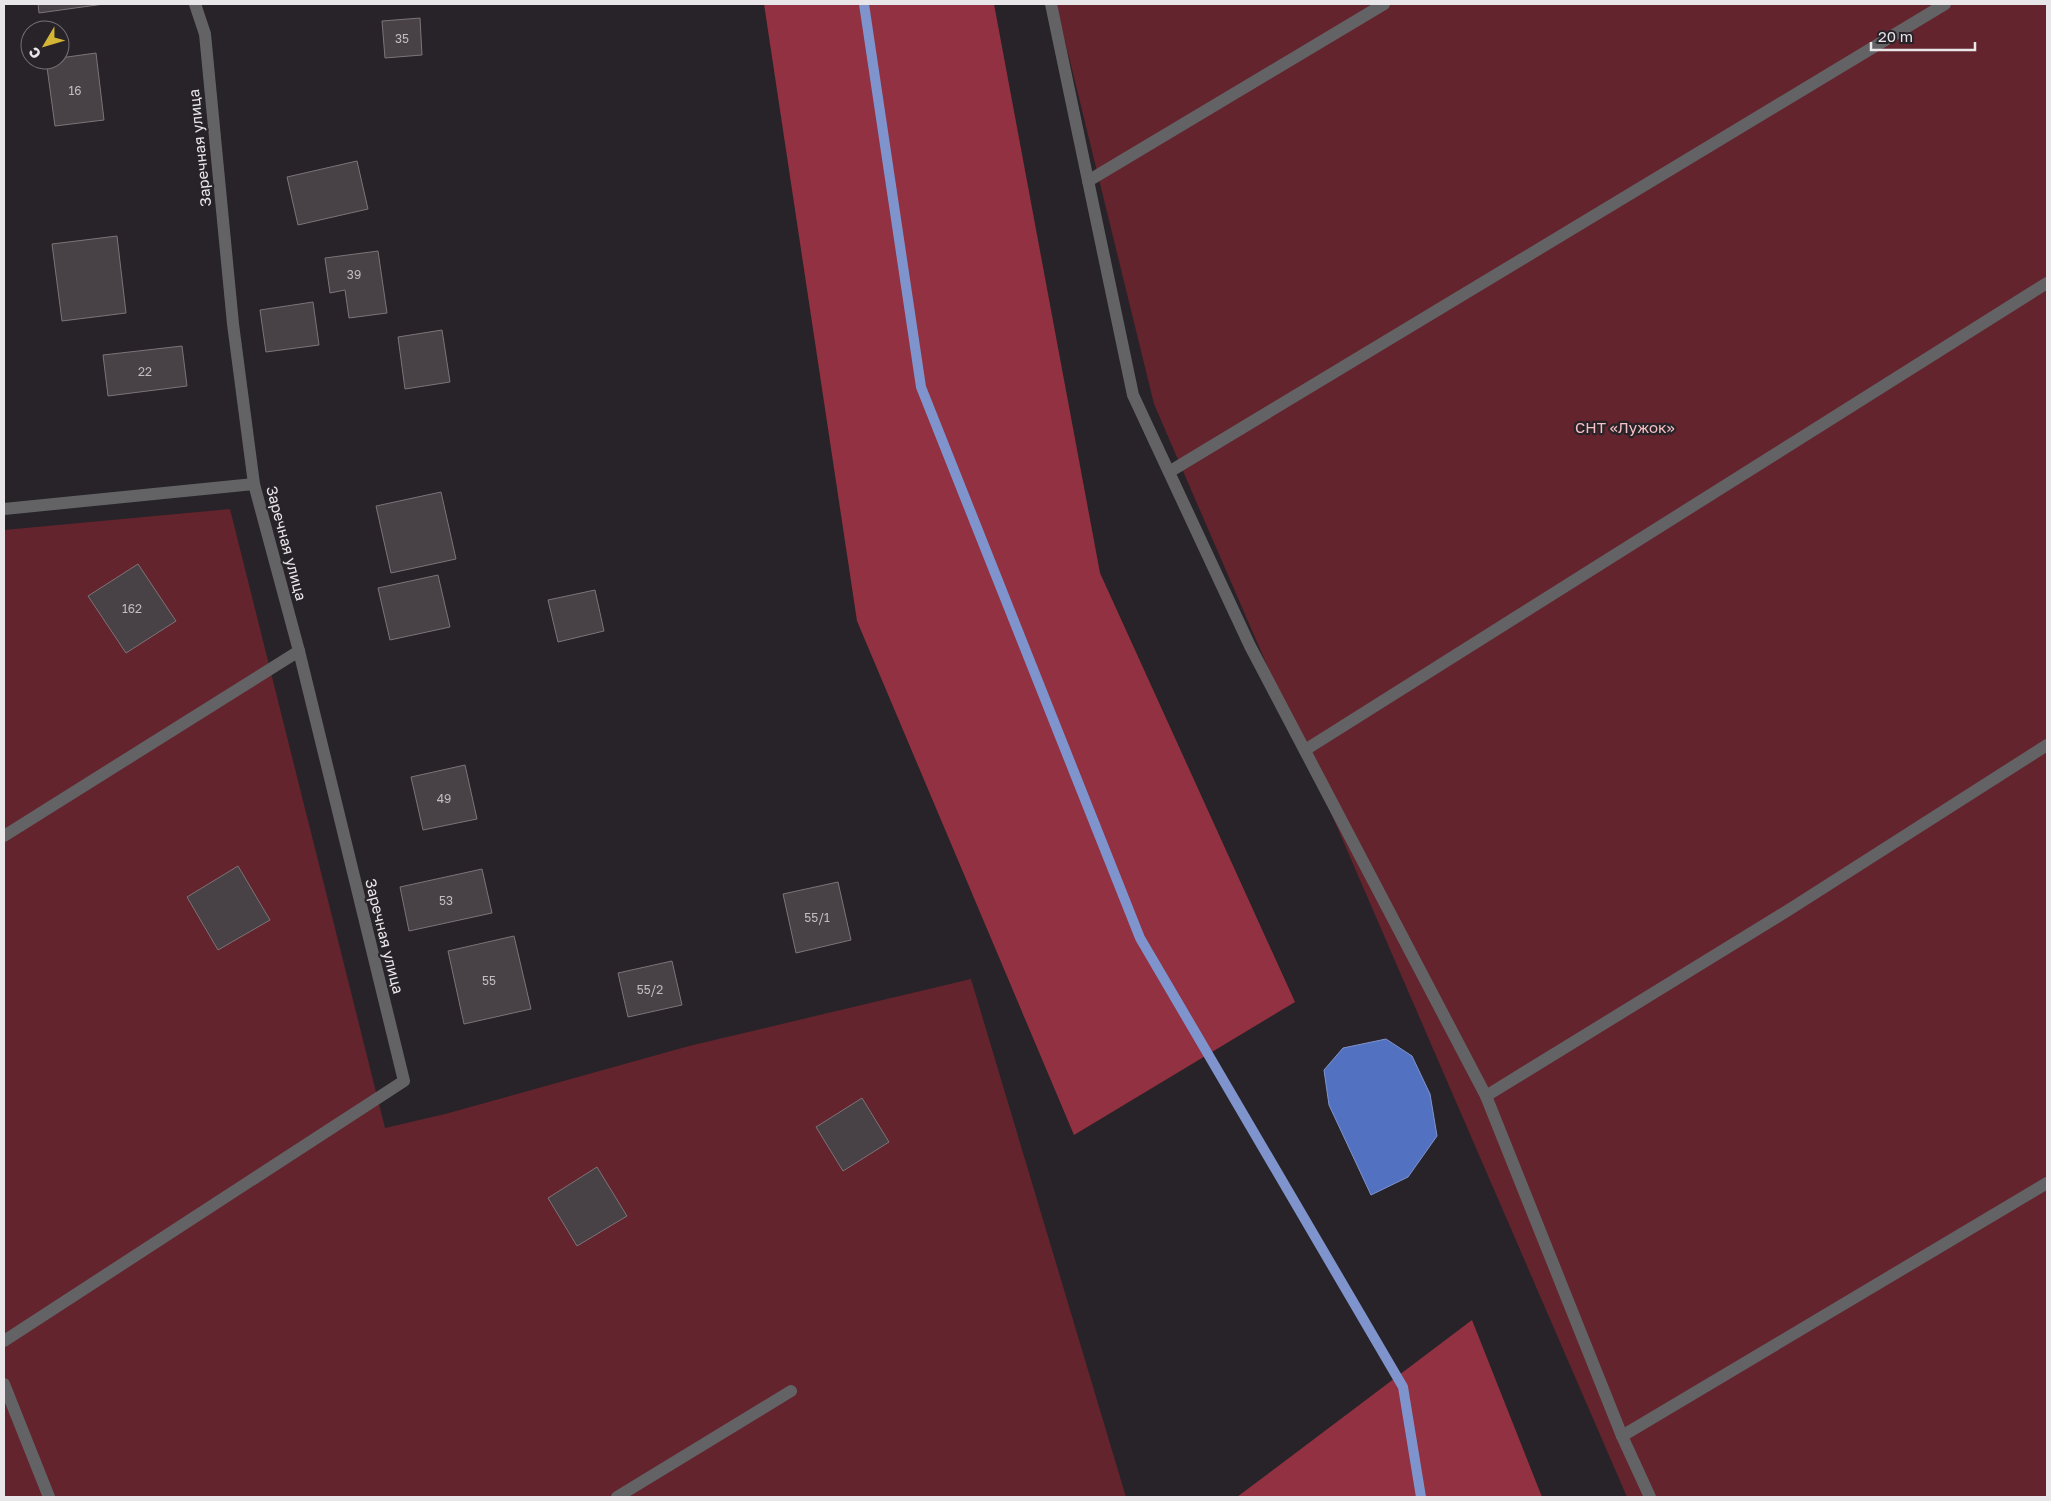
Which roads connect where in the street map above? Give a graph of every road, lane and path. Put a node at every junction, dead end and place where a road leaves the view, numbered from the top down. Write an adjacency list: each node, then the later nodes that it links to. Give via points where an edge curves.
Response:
1 (195, 4): 8 (street, Заречная улица, via 204,34 233,324)
2 (1051, 4): 5 (street)
3 (1384, 4): 5 (street)
4 (1945, 4): 7 (street)
5 (1088, 181): 7 (street, via 1133,395)
6 (2047, 283): 12 (street)
7 (1169, 472): 12 (street, via 1250,646)
8 (254, 484): 9 (street); 10 (street, Заречная улица)
9 (4, 509)
10 (299, 650): 13 (street); 16 (street, Заречная улица, via 404,1081)
11 (2047, 745): 14 (street)
12 (1305, 750): 14 (street)
13 (4, 836)
14 (1486, 1096): 19 (street)
15 (2047, 1183): 19 (street)
16 (4, 1341)
17 (4, 1384): 20 (street)
18 (791, 1390): 21 (street)
19 (1622, 1436): 22 (street)
20 (49, 1497)
21 (616, 1497)
22 (1650, 1497)

